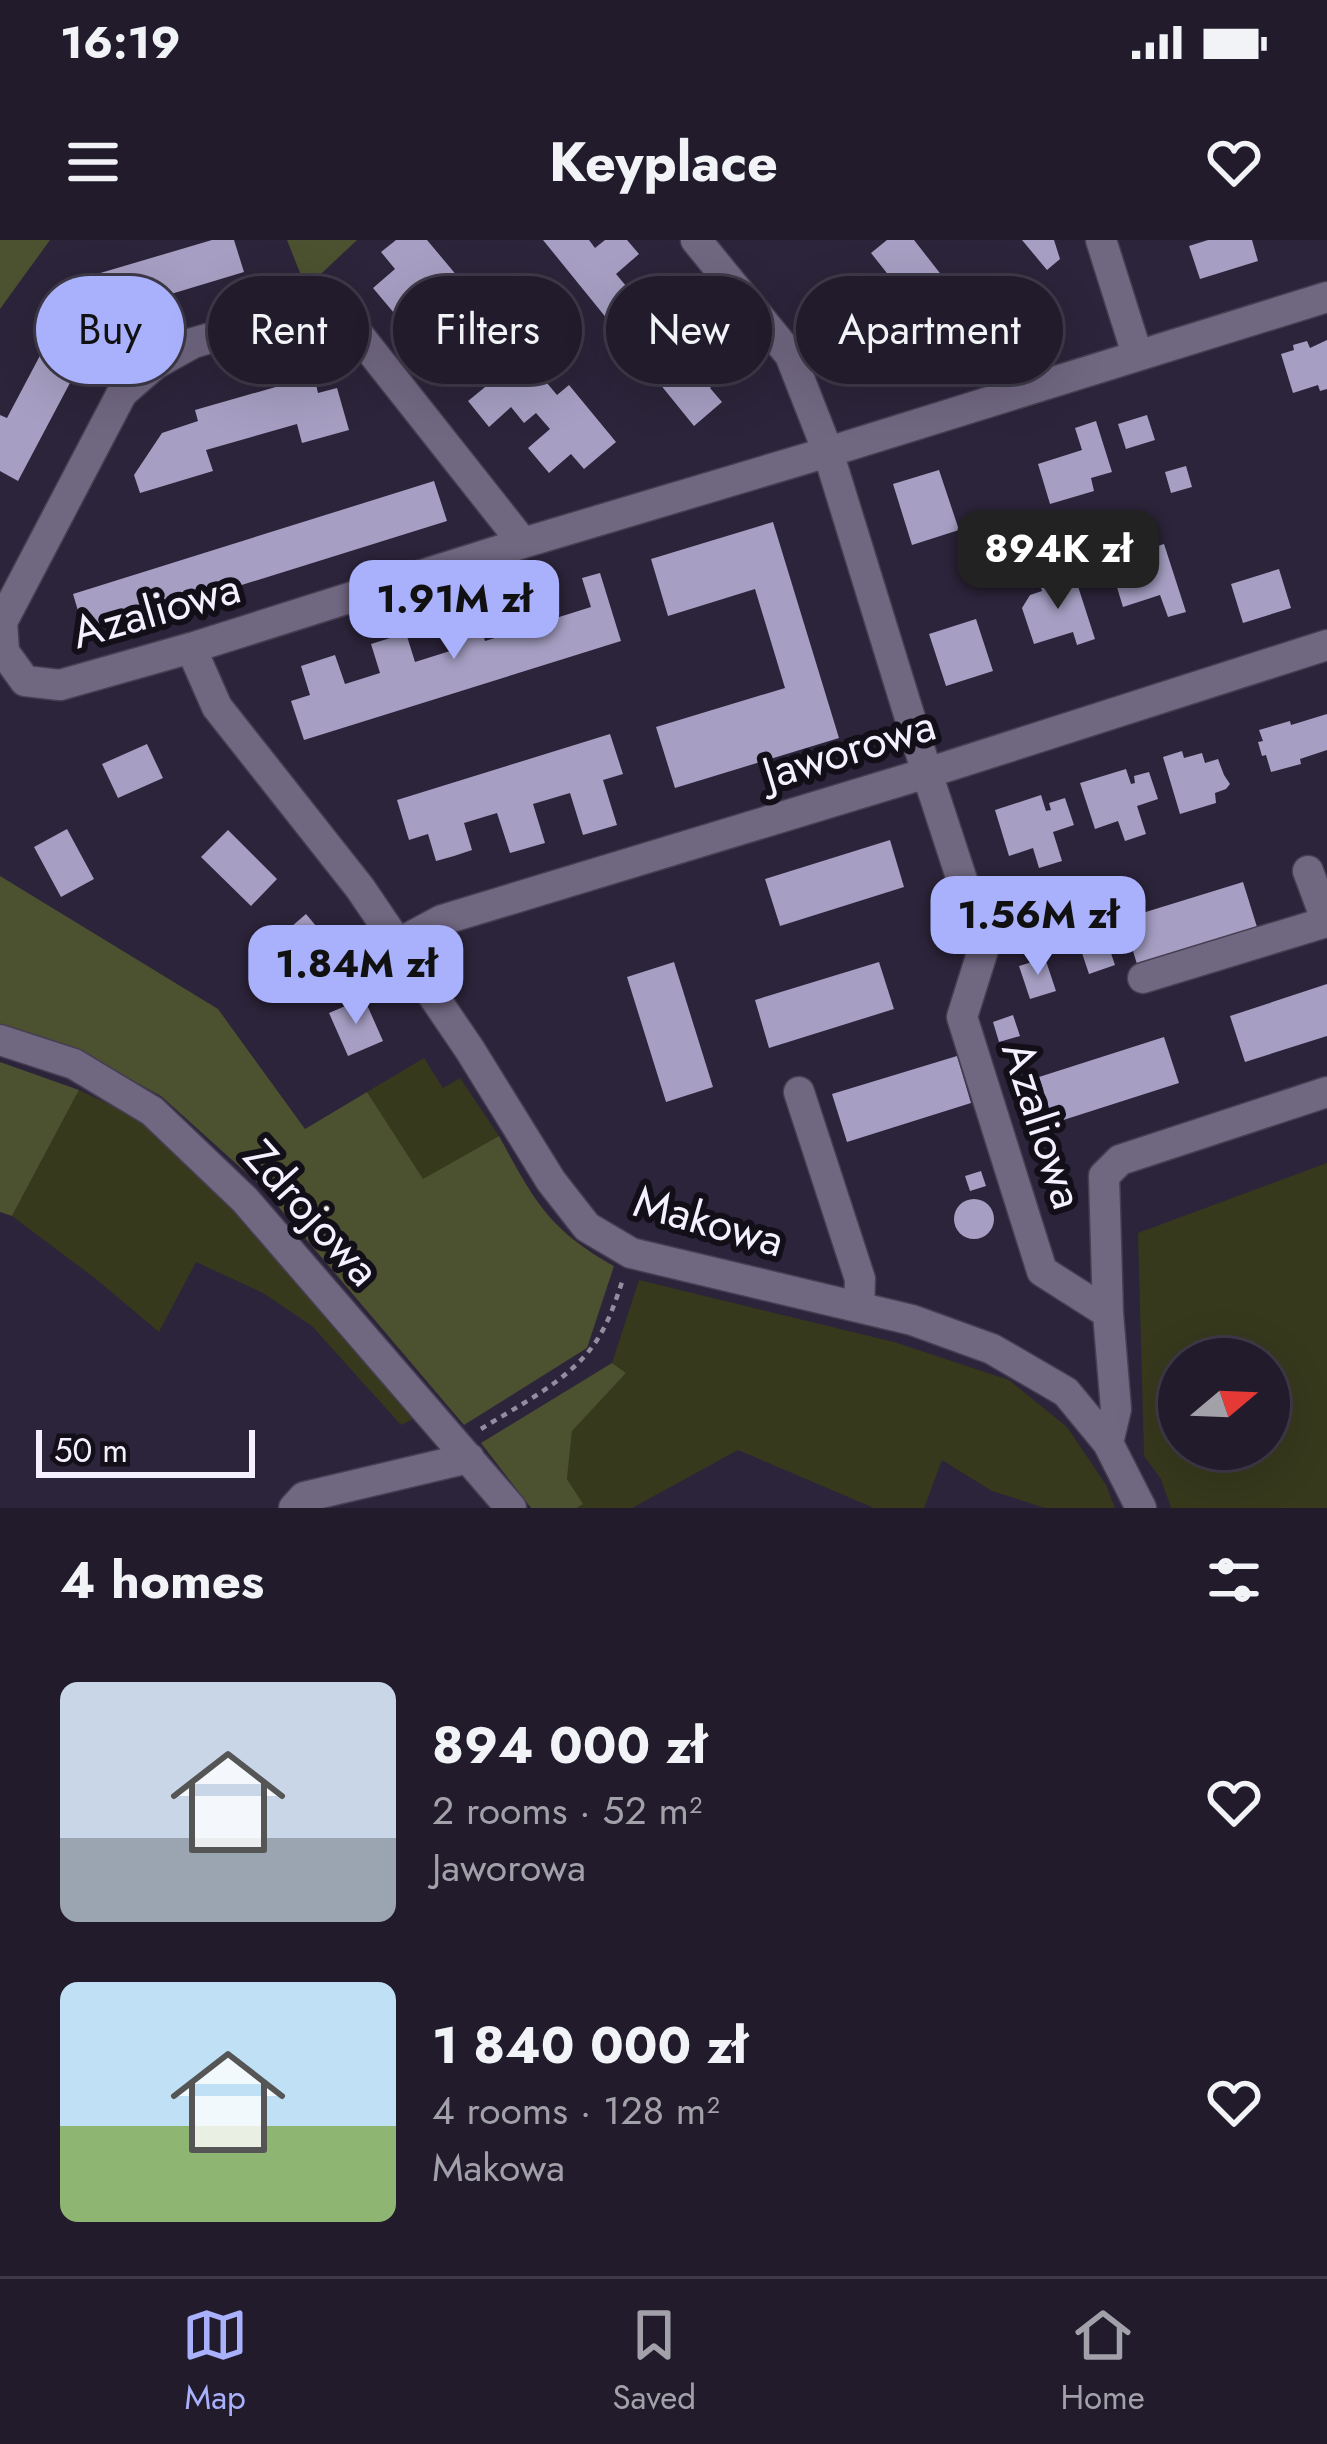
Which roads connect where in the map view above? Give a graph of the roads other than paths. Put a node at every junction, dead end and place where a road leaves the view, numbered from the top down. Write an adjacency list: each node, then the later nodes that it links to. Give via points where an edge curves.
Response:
1 (696, 240): 5 (street, Azaliowa, via 790,355)
2 (1102, 240): 4 (street)
3 (1327, 297): 4 (street, Azaliowa)
4 (1137, 354): 5 (street, Azaliowa)
5 (827, 452): 6 (street, Azaliowa); 9 (street, Azaliowa)
6 (523, 543): 8 (street, Azaliowa); 8 (street, Azaliowa, via 352,328 300,312 193,343 122,393 2,622 4,652 25,680 60,685)
7 (1327, 645): 9 (street, Jaworowa)
8 (190, 648): 12 (street, Makowa, via 217,707)
9 (927, 773): 12 (street, Jaworowa, via 442,920); 18 (street, Azaliowa, via 984,947 962,1018 1042,1271)
10 (1308, 871): 11 (street)
11 (1326, 922): 13 (street)
12 (400, 943): 17 (street, Makowa, via 587,1227 631,1253)
13 (1143, 978)
14 (0, 1040): 20 (street, Zdrojowa, via 74,1064 152,1111 245,1200)
15 (799, 1092): 17 (street, via 860,1279)
16 (1327, 1092): 18 (street, via 1120,1160 1104,1176)
17 (859, 1307): 19 (street, Makowa, via 992,1349 1066,1392)
18 (1108, 1313): 19 (street, via 1116,1409)
19 (1108, 1443): 23 (street, Makowa)
20 (463, 1451): 21 (street, via 304,1497); 22 (street, Zdrojowa)
21 (294, 1508)
22 (511, 1508)
23 (1141, 1508)

